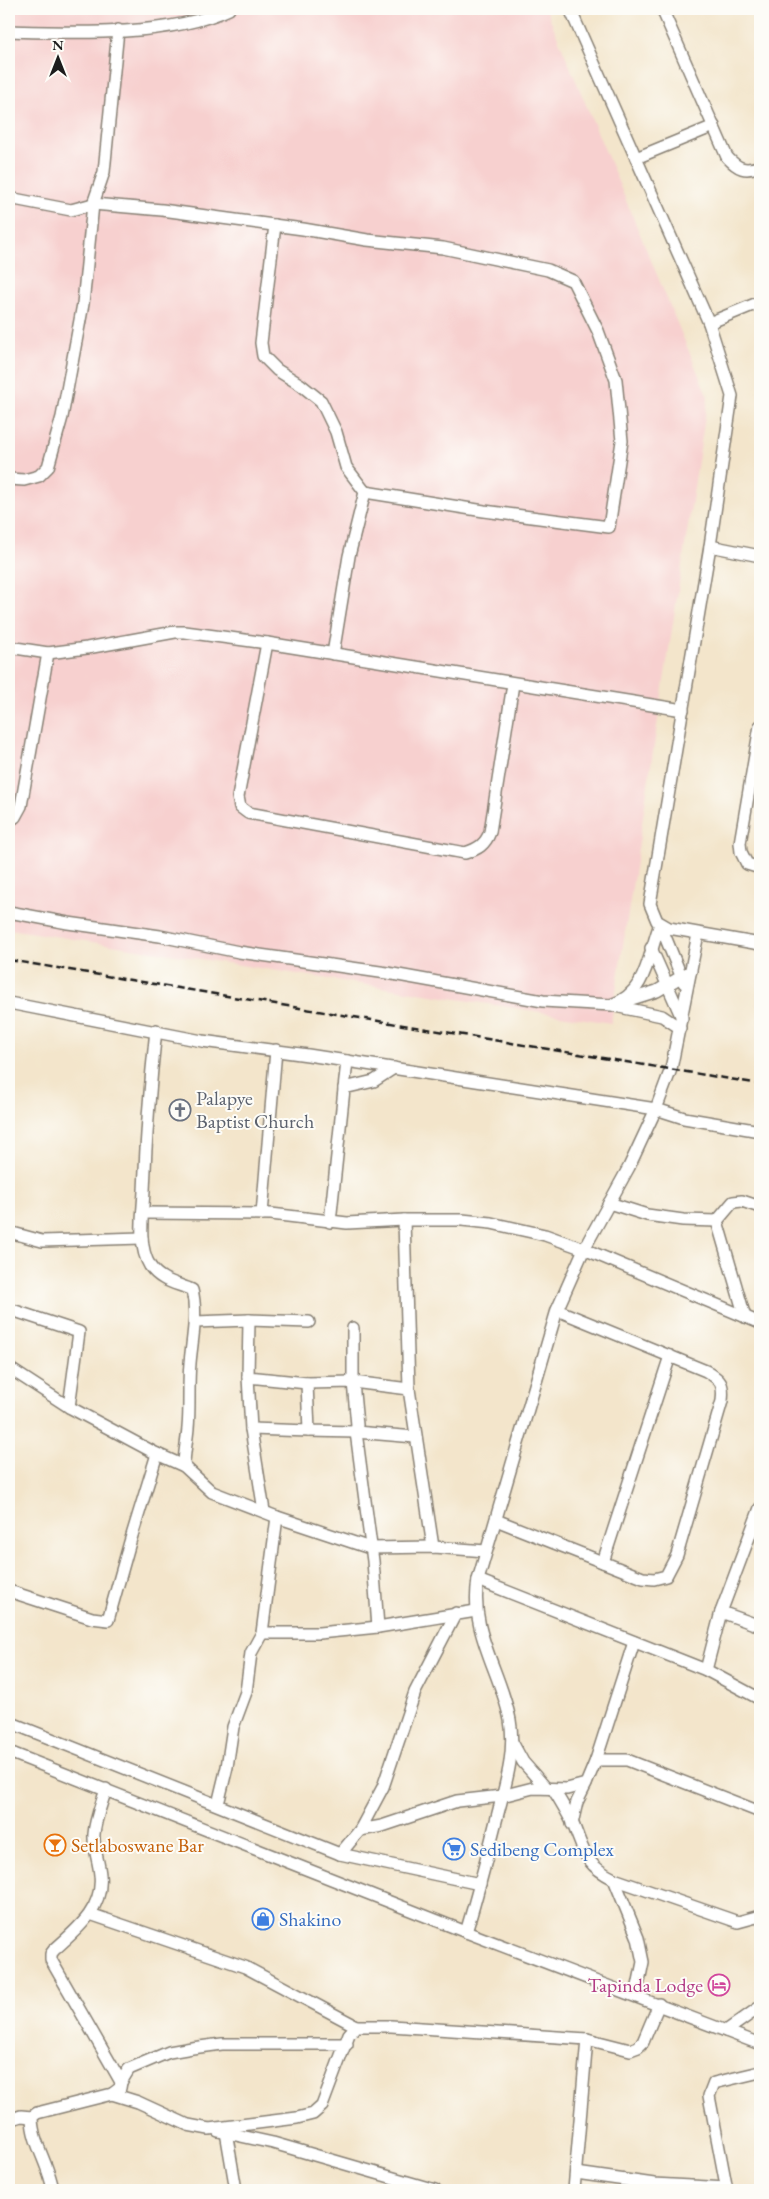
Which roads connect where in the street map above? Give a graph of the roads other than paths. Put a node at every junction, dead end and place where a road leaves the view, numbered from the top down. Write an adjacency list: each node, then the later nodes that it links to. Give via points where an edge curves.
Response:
1 (229, 9): 4 (street, via 184,24)
2 (570, 9): 7 (street)
3 (662, 9): 6 (street)
4 (118, 30): 5 (street); 10 (street, via 104,172)
5 (9, 31)
6 (714, 126): 7 (street); 8 (street, via 727,156 738,168 751,170)
7 (636, 158): 13 (street)
8 (760, 166)
9 (9, 198): 10 (street, via 71,210)
10 (93, 204): 11 (street); 14 (street, via 83,304 54,450 48,467 39,476)
11 (275, 225): 15 (street, via 263,356 321,401 336,432 346,467); 15 (street, via 485,256 548,270 573,281 598,331 616,380 622,441 608,526)
12 (760, 302): 13 (street)
13 (709, 323): 16 (street, via 732,396)
14 (9, 479)
15 (366, 492): 21 (street, via 349,556)
16 (710, 546): 17 (street); 23 (street)
17 (760, 556)
18 (267, 643): 20 (street, via 175,632); 21 (street); 22 (street, via 238,797 240,807 248,814 464,853 478,849 487,841 490,832)
19 (9, 647): 20 (street)
20 (48, 653): 25 (street, via 21,806 16,817)
21 (333, 654): 22 (street)
22 (513, 684): 23 (street)
23 (683, 710): 28 (street, via 650,904)
24 (760, 726): 26 (street, via 740,843 748,864)
25 (9, 821)
26 (760, 868)
27 (9, 912): 35 (street, via 543,1000)
28 (660, 924): 29 (street); 31 (street); 32 (street)
29 (698, 934): 30 (street); 32 (street)
30 (760, 944)
31 (651, 948): 33 (street); 35 (street, via 646,972 633,994)
32 (686, 974): 33 (street); 36 (street, via 687,992)
33 (668, 986): 35 (street); 36 (street)
34 (9, 1003): 37 (street)
35 (616, 1004): 36 (street)
36 (681, 1023): 42 (street, via 671,1069)
37 (156, 1030): 38 (street, via 202,1041); 46 (street, via 148,1096)
38 (276, 1050): 39 (street); 47 (street)
39 (347, 1061): 40 (street); 41 (street)
40 (394, 1068): 41 (street, via 374,1081); 42 (street)
41 (344, 1088): 49 (street)
42 (656, 1109): 43 (street, via 684,1118); 44 (street)
43 (760, 1131)
44 (609, 1203): 50 (street, via 647,1215); 53 (street)
45 (760, 1206): 50 (street, via 734,1202)
46 (143, 1213): 47 (street); 52 (street)
47 (262, 1214): 49 (street)
48 (404, 1220): 49 (street); 53 (street, via 491,1223 544,1235); 67 (street)
49 (330, 1222)
50 (717, 1222): 56 (street)
51 (9, 1232): 52 (street, via 42,1241)
52 (142, 1238): 58 (street, via 148,1264 160,1278 192,1290)
53 (584, 1249): 55 (street); 56 (street)
54 (9, 1309): 68 (street, via 78,1332)
55 (557, 1310): 62 (street); 78 (street)
56 (745, 1317): 60 (street)
57 (249, 1320): 58 (street); 59 (street); 64 (street)
58 (194, 1322): 74 (street)
59 (309, 1322)
60 (760, 1323)
61 (353, 1328): 65 (street)
62 (670, 1356): 82 (street); 82 (street, via 706,1371 719,1379 724,1389 677,1555 666,1576 654,1578 643,1578)
63 (9, 1368): 68 (street)
64 (248, 1377): 66 (street); 69 (street)
65 (353, 1382): 66 (street); 67 (street); 71 (street)
66 (307, 1383): 70 (street)
67 (409, 1389): 72 (street)
68 (69, 1408): 73 (street)
69 (251, 1429): 70 (street); 76 (street)
70 (309, 1431): 71 (street)
71 (356, 1432): 72 (street); 80 (street)
72 (415, 1437): 79 (street)
73 (157, 1454): 74 (street); 84 (street, via 108,1620 92,1618)
74 (184, 1466): 76 (street, via 212,1492)
75 (760, 1508): 86 (street)
76 (264, 1511): 77 (street)
77 (277, 1517): 80 (street); 90 (street)
78 (496, 1520): 81 (street); 82 (street)
79 (433, 1547): 80 (street); 81 (street)
80 (370, 1548): 89 (street)
81 (486, 1551): 83 (street)
82 (603, 1562)
83 (478, 1580): 85 (street); 91 (street)
84 (9, 1591)
85 (476, 1611): 87 (street); 95 (street, via 506,1704)
86 (721, 1612): 88 (street); 92 (street)
87 (456, 1613): 89 (street); 105 (street, via 415,1692 383,1787)
88 (760, 1626)
89 (378, 1627): 90 (street, via 319,1633)
90 (262, 1633): 102 (street, via 251,1654 246,1692 233,1727)
91 (634, 1642): 92 (street); 97 (street)
92 (706, 1670): 93 (street)
93 (760, 1698)
94 (9, 1722): 102 (street)
95 (512, 1742): 99 (street, via 524,1762); 101 (street, via 510,1768)
96 (9, 1752): 100 (street)
97 (596, 1760): 98 (street); 103 (street, via 627,1760)
98 (586, 1784): 99 (street, via 567,1789); 104 (street, via 577,1802)
99 (549, 1788): 101 (street, via 520,1790); 104 (street)
100 (106, 1789): 109 (street, via 94,1833 100,1886); 111 (street)
101 (502, 1796): 105 (street, via 457,1801); 108 (street)
102 (218, 1804): 106 (street)
103 (760, 1812)
104 (572, 1824): 107 (street, via 588,1861)
105 (360, 1830): 106 (street)
106 (340, 1854): 108 (street)
107 (614, 1879): 110 (street, via 738,1922); 112 (street, via 640,1946 642,1962)
108 (480, 1884): 111 (street)
109 (90, 1914): 115 (street, via 245,1967); 121 (street, via 54,1950 51,1960)
110 (760, 1916)
111 (466, 1932): 112 (street)
112 (636, 1996): 113 (street)
113 (659, 2004): 116 (street); 117 (street, via 638,2047 630,2050)
114 (760, 2007): 116 (street)
115 (356, 2026): 117 (street); 118 (street, via 349,2034)
116 (726, 2030): 119 (street)
117 (587, 2039): 127 (street)
118 (347, 2044): 121 (street, via 222,2044 192,2048 169,2052 129,2069); 125 (street, via 322,2106 313,2114)
119 (760, 2046)
120 (760, 2072): 128 (street, via 714,2083 711,2088)
121 (121, 2082): 122 (street, via 120,2088)
122 (112, 2094): 123 (street); 125 (street, via 188,2125)
123 (32, 2117): 124 (street); 129 (street, via 32,2128 51,2176)
124 (9, 2120)
125 (209, 2129): 126 (street)
126 (226, 2132): 130 (street); 131 (street)
127 (576, 2173): 128 (street, via 654,2184); 132 (street)
128 (727, 2189)
129 (52, 2190)
130 (236, 2190)
131 (435, 2190)
132 (574, 2190)

